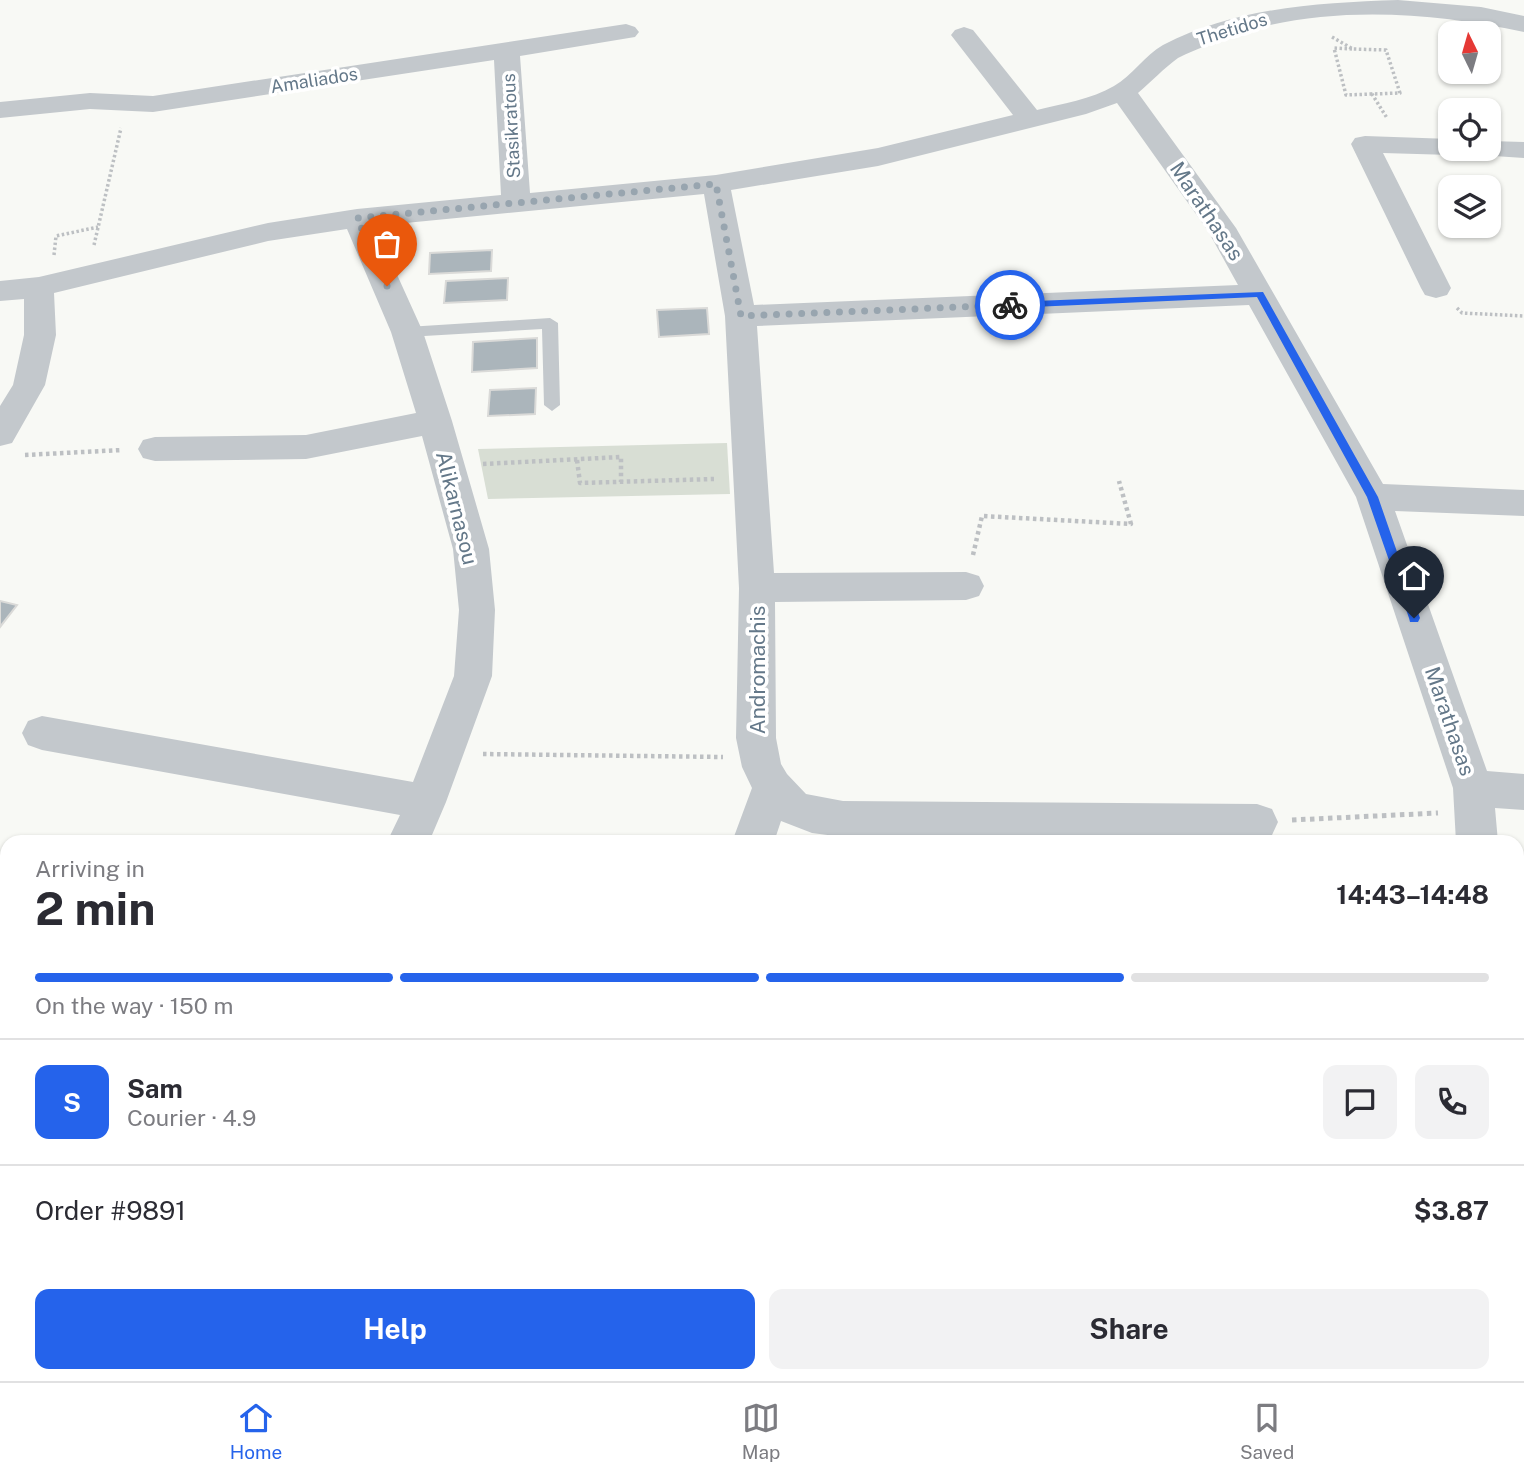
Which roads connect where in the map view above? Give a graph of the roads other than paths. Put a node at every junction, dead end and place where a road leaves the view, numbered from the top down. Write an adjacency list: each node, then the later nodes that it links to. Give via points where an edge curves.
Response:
1 (1524, 24): 5 (street, Thetidos, via 1440,10 1359,8 1292,13 1239,24 1191,42 1153,64)
2 (626, 32): 4 (street, Amaliados)
3 (964, 35): 7 (street)
4 (507, 51): 6 (street, Amaliados, via 153,104 90,101); 12 (street, Stasikratous)
5 (1123, 92): 7 (street); 17 (street, Marathasas, via 1221,228)
6 (0, 110)
7 (1030, 119): 11 (street, via 878,157)
8 (1438, 147): 15 (street, via 1365,144)
9 (1501, 149): 10 (street)
10 (1524, 150)
11 (716, 184): 12 (street); 18 (street, Andromachis)
12 (516, 201): 13 (street)
13 (357, 218): 14 (street, via 268,232); 19 (street, Alikarnasou)
14 (45, 286): 16 (street); 22 (street, via 29,385)
15 (1436, 288)
16 (0, 291)
17 (1260, 294): 18 (street); 24 (street, Marathasas)
18 (741, 316): 27 (street, Andromachis)
19 (407, 332): 20 (lane, via 550,323); 21 (street, Alikarnasou)
20 (552, 405)
21 (435, 421): 23 (street, via 306,447); 31 (street, Alikarnasou, via 471,549 477,610 473,676)
22 (6, 445)
23 (155, 449)
24 (1373, 497): 25 (street); 32 (street, Marathasas)
25 (1524, 503)
26 (966, 586): 27 (street)
27 (757, 588): 29 (street, Andromachis, via 756,738)
28 (42, 733): 31 (street)
29 (766, 772): 34 (street, via 792,807 822,817); 36 (street)
30 (1524, 792): 32 (street)
31 (426, 802): 35 (street, Alikarnasou)
32 (1475, 814)
33 (1257, 822): 34 (street)
34 (1063, 831)
35 (411, 835)
36 (754, 835)

